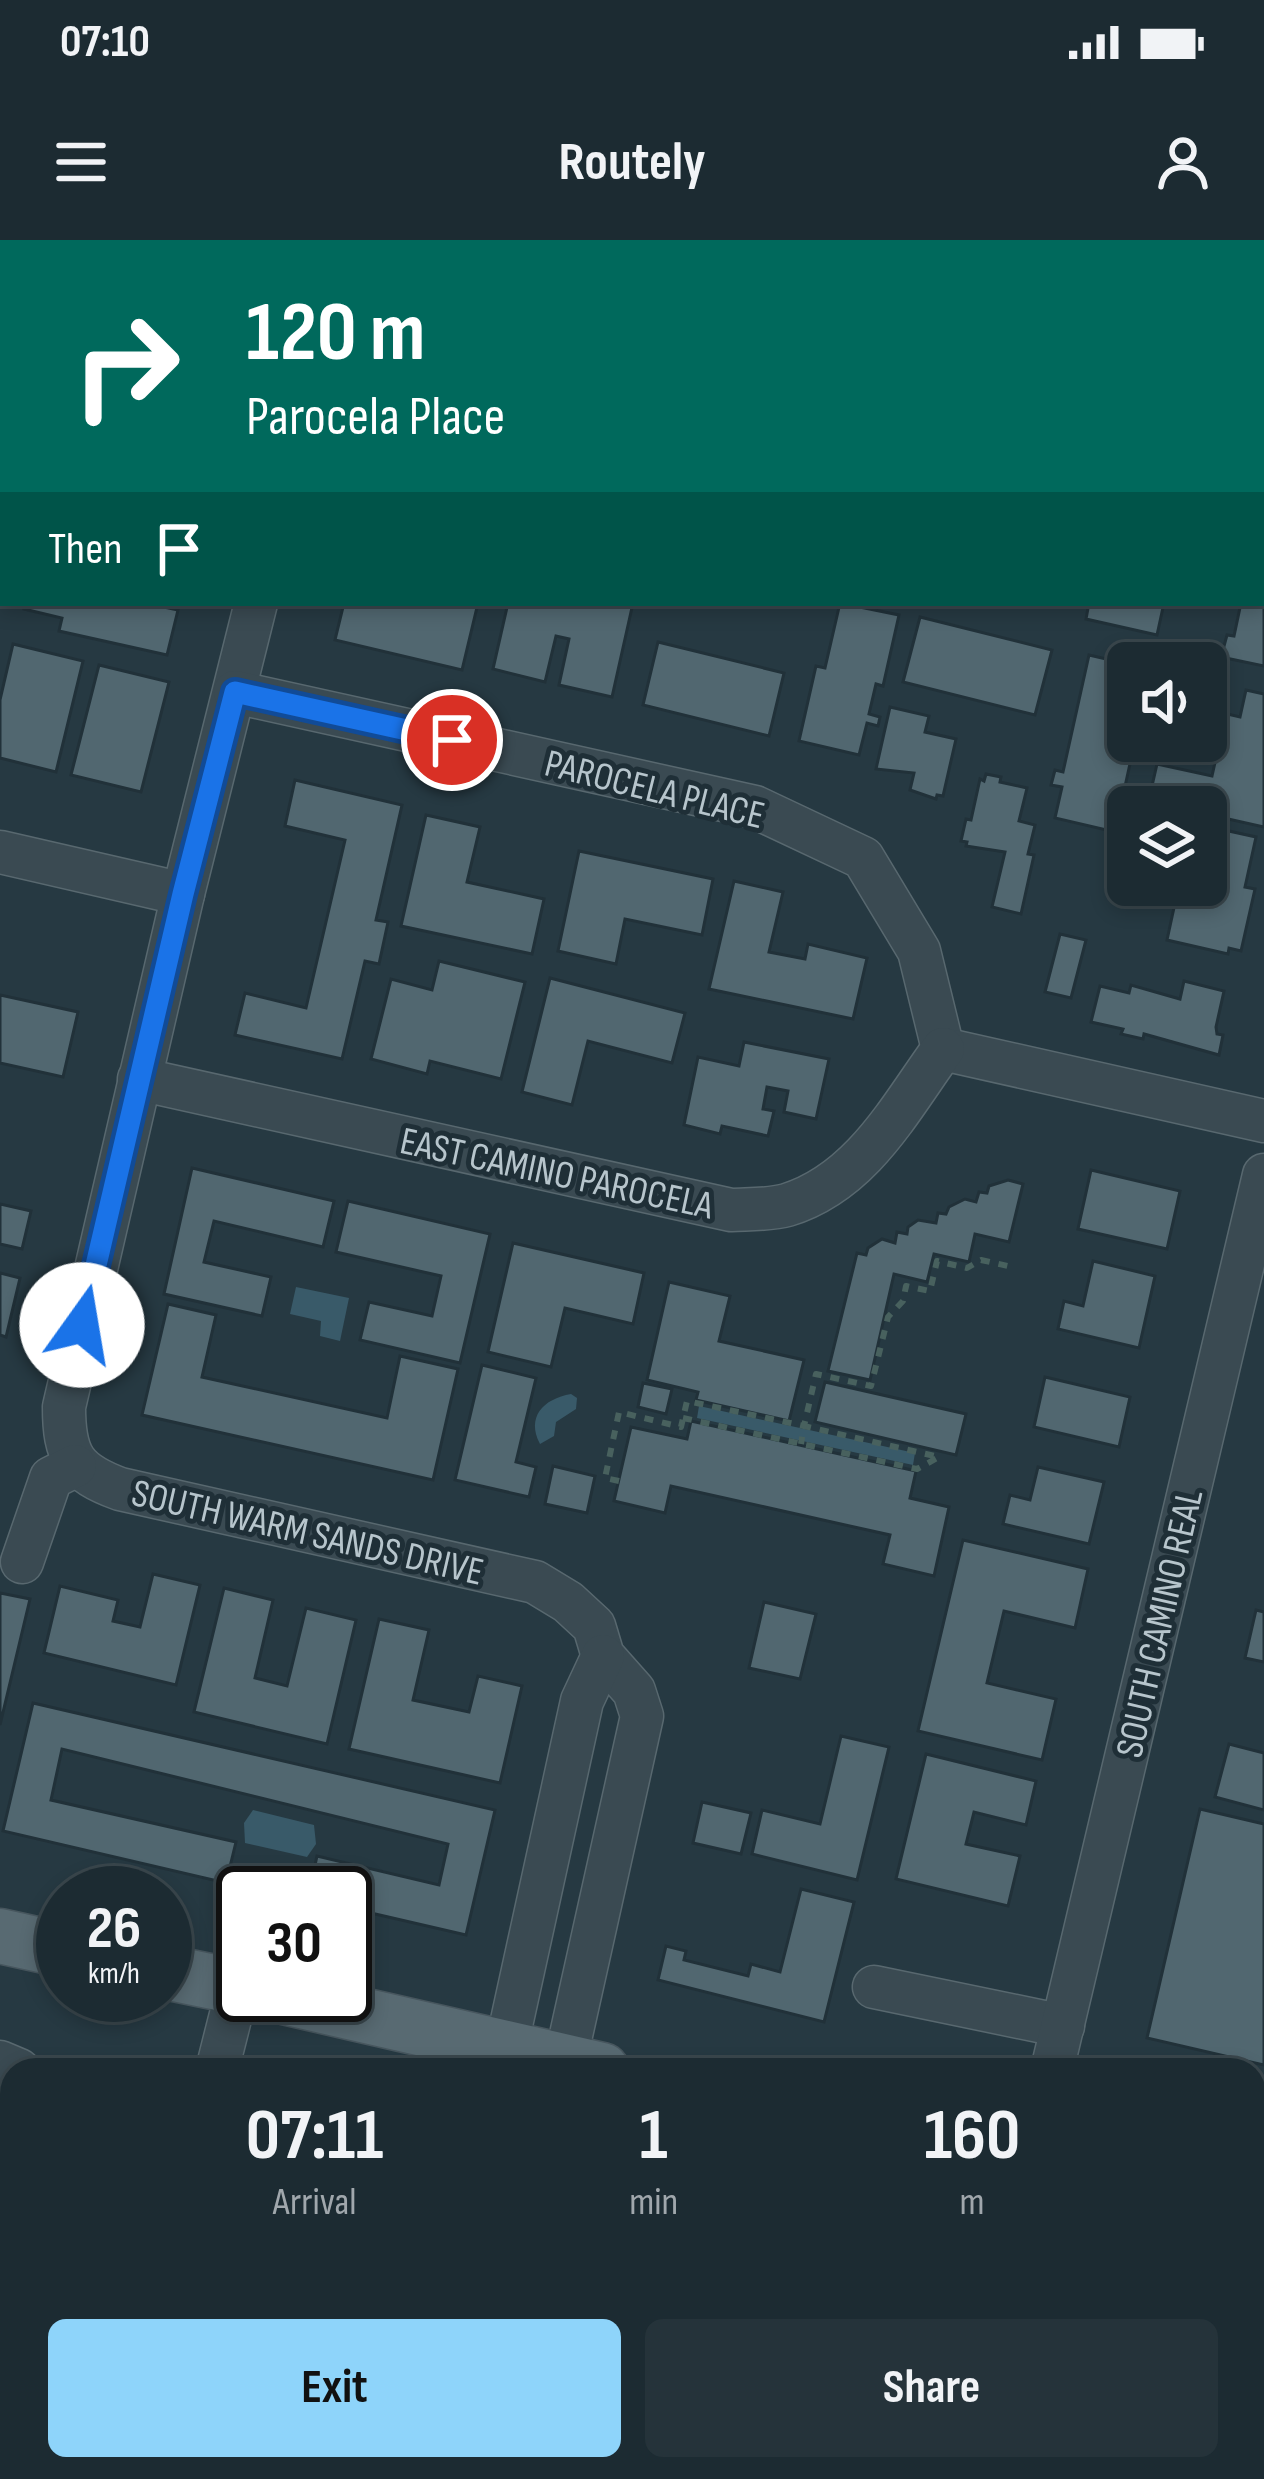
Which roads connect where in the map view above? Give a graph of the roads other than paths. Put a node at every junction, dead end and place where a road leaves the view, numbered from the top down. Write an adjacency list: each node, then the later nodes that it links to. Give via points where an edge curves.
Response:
1 (255, 606): 2 (street)
2 (235, 692): 4 (street); 5 (street, PAROCELA PLACE, via 755,807 863,858 919,951)
3 (0, 852): 4 (street)
4 (183, 894): 6 (street)
5 (944, 1049): 6 (street, EAST CAMINO PAROCELA, via 862,1161 786,1205 731,1210); 7 (street)
6 (139, 1079): 9 (street, via 64,1407)
7 (1264, 1121)
8 (1264, 1175): 17 (street, SOUTH CAMINO REAL)
9 (76, 1466): 10 (street, via 51,1478); 11 (street, SOUTH WARM SANDS DRIVE, via 120,1490 535,1582 594,1626)
10 (22, 1562)
11 (603, 1656): 18 (street, via 582,1701); 21 (street, SOUTH WARM SANDS DRIVE, via 634,1691 642,1716)
12 (0, 1936): 13 (main road)
13 (36, 1944)
14 (874, 1987): 17 (street)
15 (372, 2017): 18 (main road)
16 (238, 2022): 19 (street)
17 (1063, 2026): 22 (street, SOUTH CAMINO REAL)
18 (506, 2048): 20 (main road)
19 (222, 2058)
20 (549, 2058)
21 (584, 2058)
22 (1055, 2058)

